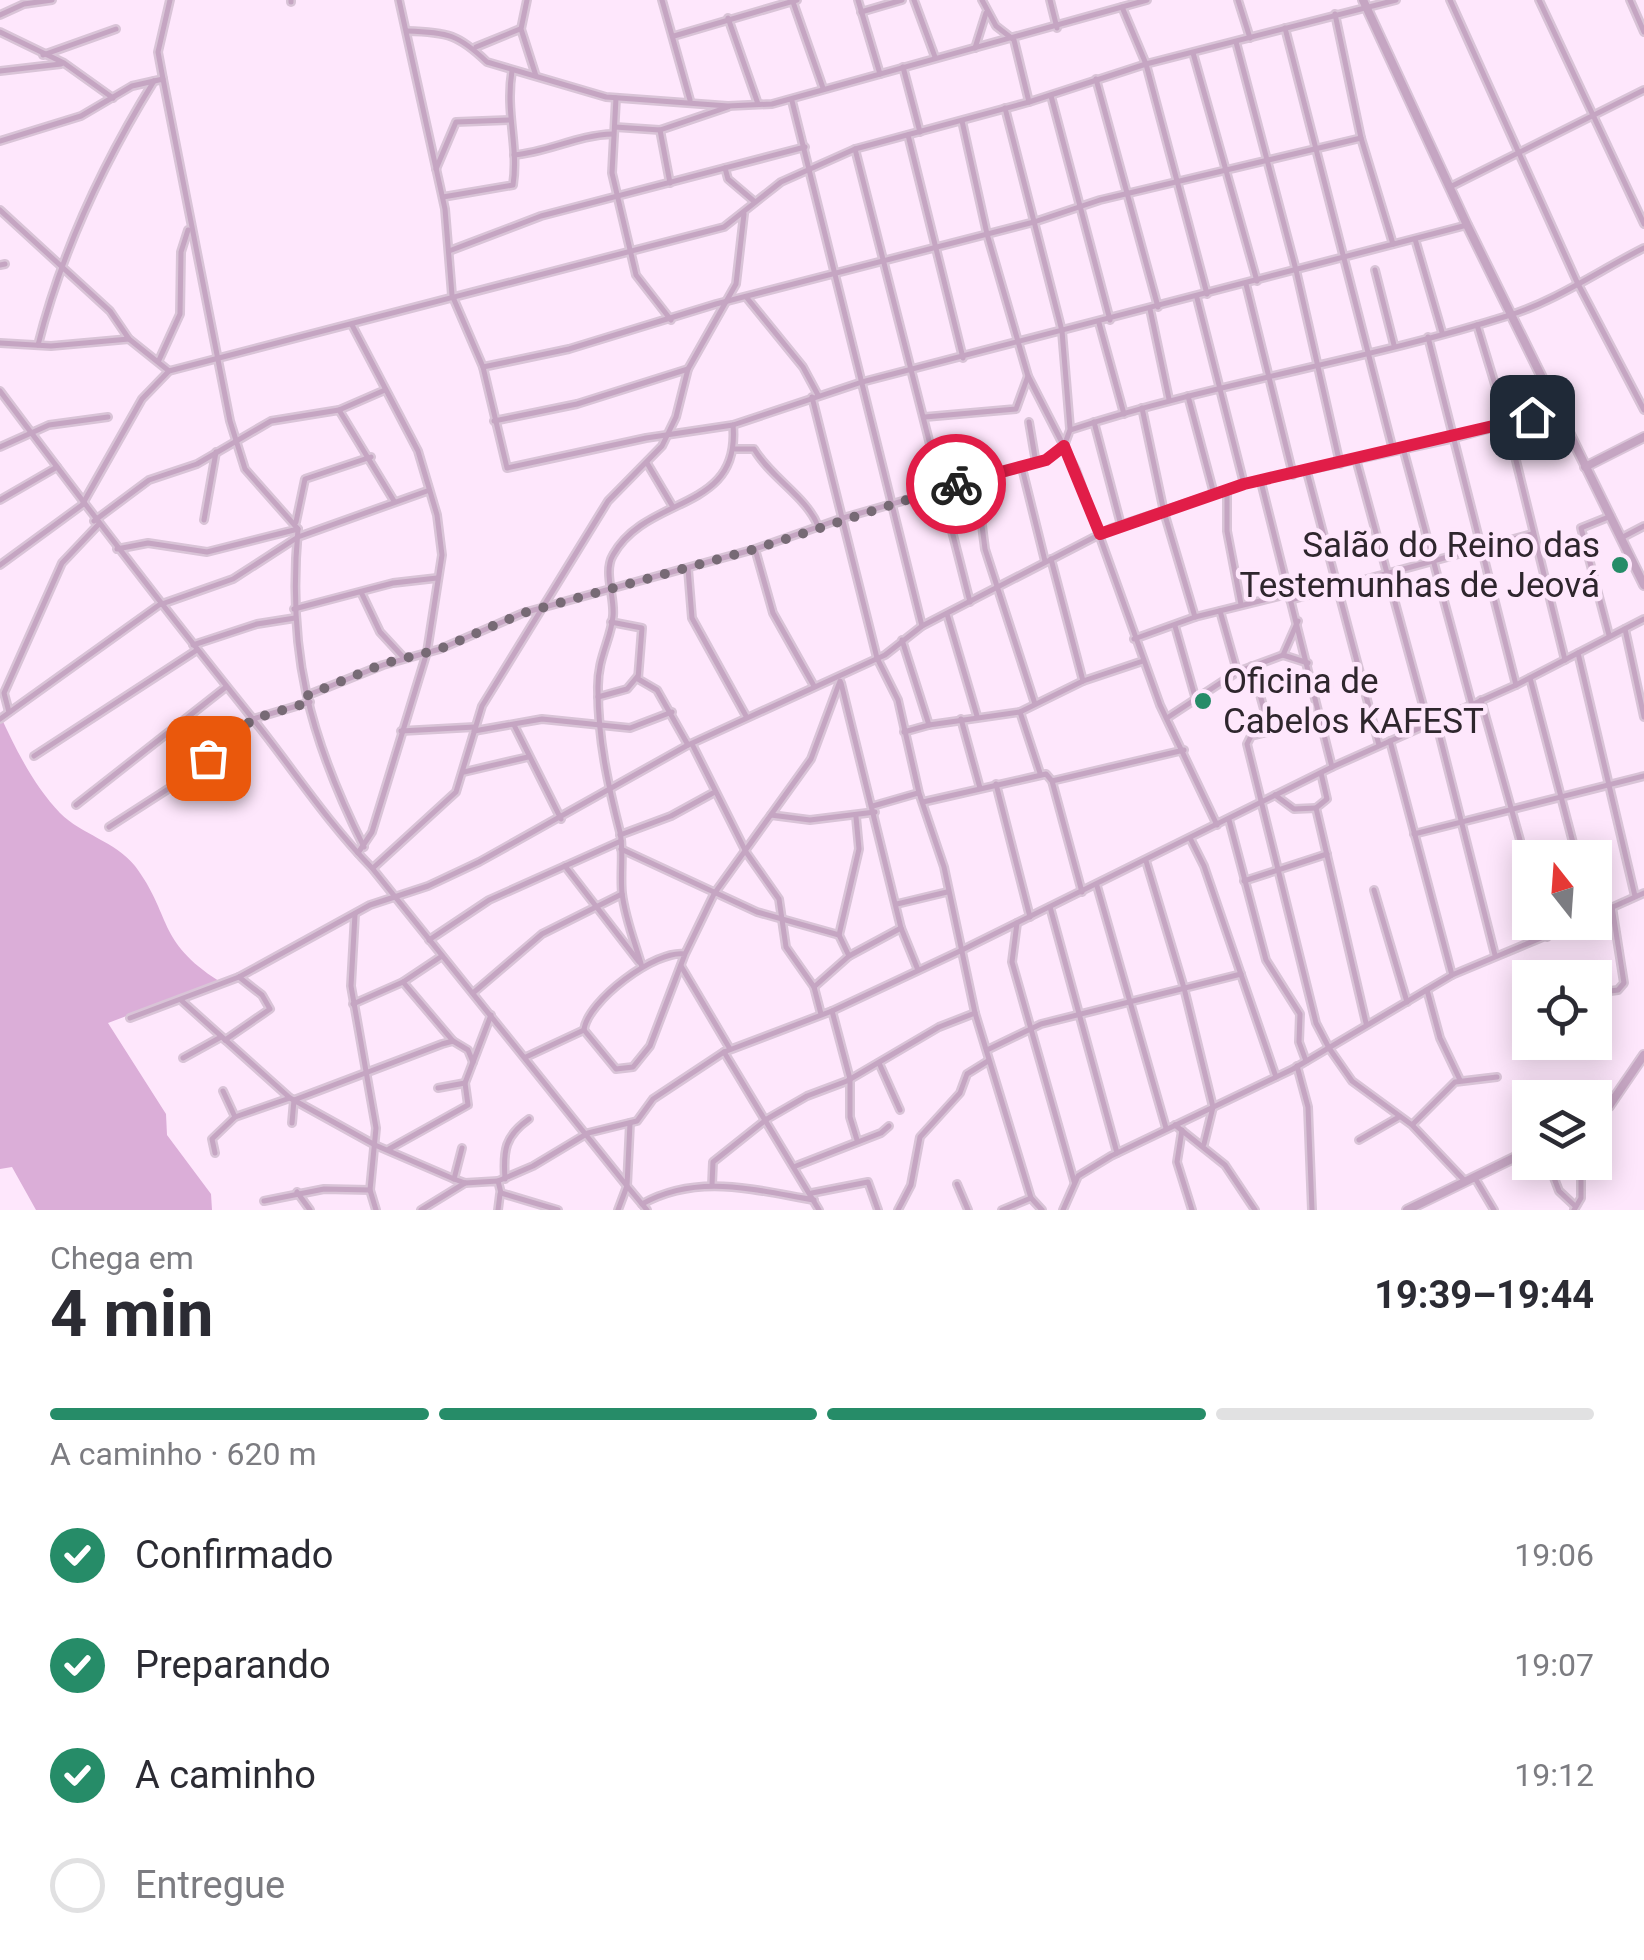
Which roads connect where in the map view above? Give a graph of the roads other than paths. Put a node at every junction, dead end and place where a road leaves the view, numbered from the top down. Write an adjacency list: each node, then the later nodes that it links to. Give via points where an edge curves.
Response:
1 (52, 0): 19 (street)
2 (170, 0): 51 (street, via 158,52)
3 (399, 0): 32 (street)
4 (527, 0): 31 (street)
5 (662, 0): 35 (street)
6 (754, 0): 22 (street)
7 (858, 0): 23 (street)
8 (902, 0): 23 (street)
9 (914, 0): 43 (street)
10 (982, 0): 24 (street)
11 (1050, 0): 29 (street)
12 (1147, 0): 21 (street)
13 (1238, 0): 36 (street)
14 (1396, 0): 20 (street)
15 (1450, 0): 77 (street)
16 (1539, 0): 65 (street)
17 (1630, 0): 34 (street)
18 (795, 1): 22 (street); 54 (street)
19 (20, 3): 25 (street)
20 (1364, 3): 26 (street); 86 (street)
21 (1122, 8): 29 (street); 45 (street)
22 (756, 11): 27 (street)
23 (861, 12): 49 (street)
24 (986, 13): 37 (street); 40 (street)
25 (0, 14)
26 (1334, 14): 30 (street); 72 (street)
27 (728, 18): 35 (street); 62 (street)
28 (116, 28): 42 (street)
29 (1057, 28): 37 (street)
30 (1285, 28): 36 (street); 75 (street)
31 (521, 29): 39 (street); 50 (street)
32 (407, 31): 39 (street); 81 (street)
33 (0, 32): 42 (street)
34 (1644, 32)
35 (674, 36): 59 (street)
36 (1250, 38): 38 (street)
37 (1014, 40): 40 (street); 61 (street)
38 (1236, 42): 41 (street); 79 (street)
39 (476, 46): 48 (street, via 487,62)
40 (975, 49): 43 (street)
41 (1194, 53): 45 (street); 83 (street)
42 (43, 54): 44 (street)
43 (935, 57): 46 (street)
44 (64, 63): 47 (street); 58 (street)
45 (1146, 64): 52 (street); 84 (street)
46 (903, 67): 49 (street); 70 (street)
47 (0, 71)
48 (512, 71): 50 (street); 66 (street)
49 (880, 74): 54 (street)
50 (536, 76): 57 (street)
51 (163, 79): 53 (street); 97 (street)
52 (1096, 79): 56 (street); 87 (street)
53 (154, 81): 58 (street); 107 (street, via 104,166)
54 (824, 90): 60 (street)
55 (1644, 90): 65 (street)
56 (1051, 96): 61 (street); 91 (street)
57 (616, 98): 59 (street); 68 (street)
58 (114, 99): 73 (street)
59 (690, 100): 63 (street)
60 (792, 101): 62 (street); 74 (street)
61 (1030, 102): 64 (street)
62 (758, 104): 63 (street)
63 (728, 106): 69 (street)
64 (1006, 108): 67 (street); 94 (street)
65 (1590, 116): 77 (street); 95 (street)
66 (508, 120): 78 (street); 81 (street, via 456,122)
67 (962, 121): 70 (street); 98 (street)
68 (615, 130): 69 (street); 78 (street); 89 (street)
69 (660, 130): 85 (street)
70 (920, 132): 71 (street)
71 (908, 135): 76 (street); 101 (street)
72 (1361, 138): 75 (street); 100 (street)
73 (0, 141)
74 (806, 147): 80 (street); 82 (street)
75 (1314, 147): 79 (street); 105 (street)
76 (856, 149): 80 (street); 106 (street)
77 (1518, 151): 86 (street); 112 (street)
78 (514, 155): 88 (street, via 513,185)
79 (1266, 160): 83 (street); 108 (street)
80 (812, 164): 90 (street); 110 (street)
81 (436, 168): 88 (street)
82 (725, 168): 85 (street); 90 (street, via 728,179)
83 (1223, 171): 84 (street); 111 (street)
84 (1176, 182): 87 (street); 114 (street)
85 (670, 183): 89 (street)
86 (1449, 188): 96 (street)
87 (1128, 193): 91 (street); 119 (street)
88 (443, 197): 103 (street)
89 (618, 199): 103 (street, via 542,216); 104 (street)
90 (756, 203): 93 (street)
91 (1082, 208): 94 (street); 122 (street)
92 (0, 210): 107 (street)
93 (744, 214): 104 (street, via 724,228); 118 (street)
94 (1034, 222): 98 (street); 126 (street)
95 (1644, 224)
96 (1467, 225): 99 (street); 120 (street)
97 (189, 228): 135 (street); 137 (street, via 181,252 180,314)
98 (987, 234): 101 (street); 132 (street)
99 (1415, 239): 100 (street); 127 (street)
100 (1393, 245): 105 (street)
101 (934, 248): 106 (street); 136 (street)
102 (1644, 248): 112 (street)
103 (449, 251): 115 (street)
104 (632, 251): 115 (street); 121 (street, via 638,280)
105 (1344, 258): 108 (street); 134 (street)
106 (886, 261): 110 (street); 141 (street)
107 (60, 270): 129 (street, via 110,311); 131 (street)
108 (1296, 270): 111 (street); 138 (street)
109 (1374, 270): 133 (street)
110 (837, 273): 117 (street); 145 (street)
111 (1257, 281): 113 (street)
112 (1577, 282): 120 (street); 155 (street)
113 (1246, 284): 114 (street); 144 (street)
114 (1207, 294): 116 (street)
115 (452, 295): 124 (street); 139 (street)
116 (1197, 297): 119 (street); 146 (street)
117 (747, 298): 118 (street); 150 (street, via 804,366)
118 (729, 302): 121 (street); 140 (street)
119 (1154, 308): 122 (street); 151 (street)
120 (1512, 315): 125 (street); 154 (street)
121 (672, 320): 139 (street)
122 (1110, 320): 123 (street)
123 (1099, 323): 126 (street); 156 (street)
124 (352, 324): 135 (street); 147 (street)
125 (1478, 324): 127 (street); 162 (street)
126 (1062, 331): 132 (street); 164 (street)
127 (1442, 333): 128 (street)
128 (1428, 337): 133 (street); 168 (street)
129 (130, 340): 131 (street); 137 (street)
130 (0, 343): 131 (street)
131 (38, 344)
132 (1016, 344): 136 (street); 143 (street)
133 (1394, 345): 134 (street)
134 (1369, 351): 138 (street); 174 (street)
135 (215, 356): 142 (street); 169 (street)
136 (964, 358): 141 (street)
137 (159, 360): 142 (street)
138 (1318, 364): 144 (street); 180 (street)
139 (482, 367): 159 (street)
140 (688, 369): 159 (street); 166 (street)
141 (914, 370): 145 (street); 158 (street)
142 (169, 372): 196 (street, via 142,399)
143 (1028, 376): 158 (street, via 1016,409); 170 (street)
144 (1267, 376): 146 (street); 185 (street)
145 (862, 382): 150 (street); 195 (street)
146 (1218, 388): 149 (street); 188 (street)
147 (385, 390): 153 (street); 191 (street, via 418,450)
148 (0, 391): 165 (street)
149 (1188, 395): 151 (street); 192 (street)
150 (815, 396): 163 (street); 200 (street)
151 (1169, 399): 152 (street)
152 (1142, 408): 156 (street); 198 (street)
153 (339, 410): 169 (street, via 272,421); 176 (street)
154 (1557, 410): 162 (street); 182 (street)
155 (1644, 410)
156 (1124, 414): 161 (street)
157 (108, 417): 165 (street)
158 (925, 418): 189 (street)
159 (494, 422): 166 (street, via 506,468)
160 (1029, 422): 178 (street)
161 (1094, 422): 164 (street); 203 (street)
162 (1507, 424): 168 (street); 208 (street)
163 (733, 425): 166 (street); 173 (street)
164 (1070, 430): 170 (street)
165 (31, 432): 171 (street); 181 (street)
166 (668, 435): 179 (street)
167 (1644, 437): 182 (street)
168 (1455, 438): 172 (street); 211 (street)
169 (235, 440): 175 (street); 204 (street, via 251,478)
170 (1064, 446): 178 (street); 207 (street)
171 (0, 447)
172 (1403, 448): 174 (street); 215 (street)
173 (735, 449): 197 (street, via 719,482); 206 (street, via 754,449)
174 (1392, 450): 177 (street)
175 (216, 452): 201 (street); 202 (street, via 149,480)
176 (370, 456): 194 (street); 204 (street, via 305,479)
177 (1356, 459): 180 (street); 218 (street)
178 (1036, 463): 183 (street)
179 (647, 464): 197 (street); 229 (street, via 608,501)
180 (1340, 464): 184 (street)
181 (57, 467): 193 (street); 196 (street)
182 (1585, 467): 199 (street)
183 (1022, 468): 186 (street); 214 (street)
184 (1307, 472): 185 (street); 220 (street)
185 (1293, 474): 187 (street)
186 (976, 478): 189 (street); 222 (street, via 985,548)
187 (1261, 482): 188 (street); 225 (street)
188 (1244, 484): 190 (street)
189 (940, 489): 195 (street); 226 (street)
190 (1228, 490): 192 (street); 227 (street)
191 (428, 491): 194 (street); 219 (street, via 441,532)
192 (1214, 494): 198 (street)
193 (0, 500)
194 (394, 501): 209 (street)
195 (892, 504): 200 (street); 238 (street)
196 (82, 505): 202 (street); 216 (street)
197 (673, 507): 223 (street, via 616,551)
198 (1164, 512): 203 (street); 233 (street)
199 (1611, 516): 210 (street); 241 (street, via 1581,528)
200 (842, 518): 206 (street); 249 (street)
201 (204, 520)
202 (96, 523): 212 (street); 268 (street, via 62,563 4,693)
203 (1121, 525): 207 (street)
204 (298, 526): 209 (street); 212 (street, via 207,552 148,543)
205 (1644, 526): 210 (street)
206 (818, 528): 213 (street)
207 (1100, 534): 214 (street); 242 (street)
208 (1532, 534): 211 (street); 250 (street)
209 (298, 538): 228 (street, via 233,579); 230 (street)
210 (1621, 538): 221 (street)
211 (1482, 548): 215 (street); 259 (street)
212 (117, 549): 228 (street)
213 (755, 549): 217 (street); 260 (street, via 773,613)
214 (1048, 560): 222 (street); 258 (street)
215 (1434, 560): 218 (street); 267 (street)
216 (0, 565)
217 (688, 568): 223 (street); 271 (street, via 692,618)
218 (1388, 571): 220 (street); 279 (street)
219 (438, 578): 224 (street); 245 (street)
220 (1338, 585): 225 (street); 289 (street)
221 (1644, 585)
222 (998, 586): 226 (street); 266 (street)
223 (611, 590): 229 (street); 237 (street)
224 (361, 592): 230 (street); 248 (street, via 380,632)
225 (1289, 597): 227 (street); 236 (street)
226 (970, 602): 232 (street)
227 (1241, 604): 231 (street)
228 (159, 605): 244 (street); 268 (street)
229 (544, 607): 245 (street); 283 (street)
230 (294, 609): 234 (street)
231 (1220, 611): 233 (street); 254 (street)
232 (947, 614): 238 (street); 272 (street)
233 (1195, 617): 239 (street)
234 (295, 618): 244 (street, via 232,631); 262 (street)
235 (1644, 619): 240 (street)
236 (1298, 621): 247 (street); 252 (street)
237 (611, 622): 255 (street, via 644,632); 263 (street, via 600,654)
238 (922, 626): 243 (street)
239 (1175, 626): 242 (street); 265 (street)
240 (1625, 629): 241 (street); 273 (street)
241 (1609, 636): 246 (street)
242 (1134, 638): 251 (street)
243 (902, 640): 249 (street); 281 (street)
244 (195, 648): 261 (street); 291 (street)
245 (427, 652): 248 (street); 285 (street)
246 (1578, 653): 250 (street); 300 (street)
247 (1283, 655): 252 (street); 253 (street)
248 (404, 658): 262 (street)
249 (877, 658): 256 (street); 286 (street, via 898,700)
250 (1566, 660): 257 (street)
251 (1142, 661): 258 (street); 275 (street)
252 (1308, 664): 278 (street)
253 (1252, 665): 254 (street); 284 (street)
254 (1237, 672): 265 (street)
255 (638, 677): 263 (street, via 626,690); 269 (street)
256 (840, 678): 260 (street); 311 (street); 313 (street, via 811,759)
257 (1530, 678): 259 (street); 306 (street)
258 (1083, 681): 266 (street)
259 (1516, 685): 264 (street)
260 (814, 686): 271 (street)
261 (226, 688): 277 (street); 309 (street)
262 (309, 698): 277 (street); 325 (street, via 324,765)
263 (598, 698): 282 (street)
264 (1481, 700): 267 (street); 312 (street)
265 (1196, 701): 275 (street)
266 (1036, 704): 270 (street)
267 (1472, 704): 279 (street)
268 (9, 712): 276 (street)
269 (672, 712): 282 (street, via 646,724); 288 (street)
270 (1020, 712): 272 (street); 295 (street)
271 (746, 716): 288 (street)
272 (978, 716): 274 (street)
273 (1644, 717)
274 (960, 718): 281 (street); 301 (street)
275 (1167, 718): 290 (street)
276 (0, 719)
277 (253, 719): 319 (street, via 182,780); 328 (street)
278 (1320, 719): 284 (street); 293 (street)
279 (1432, 722): 287 (street); 317 (street)
280 (514, 725): 282 (street, via 542,719); 283 (street); 292 (street)
281 (929, 725): 286 (street)
282 (600, 726): 302 (street)
283 (474, 729): 285 (street); 294 (street)
284 (1270, 731): 307 (street, via 1247,744)
285 (402, 732): 325 (street)
286 (904, 732): 304 (street)
287 (1390, 740): 289 (street); 320 (street)
288 (690, 744): 302 (street); 303 (street)
289 (1378, 745): 293 (street)
290 (1184, 750): 298 (street); 318 (street)
291 (34, 756)
292 (528, 757): 294 (street); 315 (street)
293 (1332, 766): 296 (street)
294 (464, 772): 332 (street, via 446,804)
295 (1040, 773): 298 (street); 299 (street)
296 (1321, 773): 305 (street); 310 (street, via 1328,799)
297 (1644, 776): 300 (street)
298 (1052, 781): 338 (street)
299 (996, 784): 301 (street); 349 (street)
300 (1610, 786): 306 (street); 342 (street)
301 (980, 788): 308 (street)
302 (606, 792): 315 (street); 321 (street)
303 (714, 792): 321 (street); 327 (street)
304 (918, 793): 308 (street); 311 (street)
305 (1275, 795): 307 (street); 310 (street, via 1294,810)
306 (1562, 798): 312 (street); 324 (street)
307 (1263, 801): 316 (street); 333 (street)
308 (923, 802): 337 (street)
309 (76, 805)
310 (1316, 808): 329 (street)
311 (874, 809): 314 (street); 344 (street)
312 (1512, 810): 317 (street); 323 (street)
313 (771, 814): 314 (street); 327 (street)
314 (856, 817): 353 (street, via 859,849)
315 (561, 818): 343 (street)
316 (1230, 820): 318 (street); 334 (street)
317 (1463, 823): 320 (street); 360 (street)
318 (1217, 825): 322 (street)
319 (109, 828)
320 (1414, 834): 365 (street)
321 (621, 838): 326 (street); 331 (street)
322 (1191, 840): 330 (street); 364 (street)
323 (1520, 840)
324 (1572, 840)
325 (364, 847): 328 (street)
326 (621, 849): 340 (street); 341 (street)
327 (746, 852): 341 (street); 350 (street, via 775,891)
328 (358, 854): 332 (street)
329 (1328, 854): 333 (street); 385 (street)
330 (1146, 861): 335 (street); 369 (street)
331 (565, 866): 347 (street); 354 (street, via 489,900)
332 (372, 868): 343 (street)
333 (1280, 869): 334 (street); 378 (street)
334 (1244, 881): 381 (street, via 1269,969)
335 (1097, 886): 338 (street); 375 (street)
336 (1374, 890): 374 (street)
337 (948, 892): 344 (street); 356 (street)
338 (1082, 892): 345 (street)
339 (1644, 893): 342 (street)
340 (622, 894): 347 (street); 361 (street)
341 (714, 894): 350 (street); 357 (street)
342 (1635, 896): 346 (street)
343 (394, 898): 348 (street); 354 (street)
344 (897, 904): 352 (street)
345 (1050, 907): 349 (street); 383 (street)
346 (1612, 907): 371 (street, via 1624,983)
347 (593, 908): 361 (street); 372 (street, via 542,934)
348 (355, 914): 366 (street); 376 (street)
349 (1030, 917): 351 (street)
350 (784, 920): 353 (street); 368 (street, via 786,947)
351 (1018, 924): 356 (street); 387 (street, via 1012,962)
352 (901, 928): 359 (street); 363 (street)
353 (839, 935): 359 (street)
354 (429, 940): 358 (street)
355 (1541, 940): 360 (street)
356 (960, 952): 363 (street); 379 (street)
357 (684, 954): 361 (street); 362 (street)
358 (443, 956): 367 (street); 372 (street)
359 (849, 956): 368 (street)
360 (1495, 956): 365 (street)
361 (642, 966): 386 (street, via 596,1006)
362 (681, 966): 386 (street, via 650,1046 633,1067 616,1070); 392 (street)
363 (918, 970): 377 (street)
364 (1241, 974): 369 (street); 402 (street)
365 (1452, 975): 370 (street)
366 (239, 978): 373 (street); 388 (street, via 270,1009)
367 (403, 982): 376 (street); 389 (street)
368 (814, 987): 380 (street)
369 (1184, 988): 375 (street); 411 (street)
370 (1428, 990): 374 (street); 405 (street)
371 (1612, 991)
372 (474, 993): 382 (street)
373 (182, 1001): 384 (street); 388 (street)
374 (1407, 1002): 385 (street)
375 (1130, 1003): 383 (street); 422 (street)
376 (353, 1004): 401 (street)
377 (832, 1011): 380 (street); 404 (street)
378 (1314, 1011): 381 (street); 390 (street)
379 (975, 1013): 391 (street); 399 (street)
380 (821, 1014): 392 (street)
381 (1300, 1014): 397 (street, via 1298,1042)
382 (492, 1015): 394 (street); 398 (street)
383 (1079, 1015): 387 (street); 431 (street)
384 (130, 1018)
385 (1366, 1024): 390 (street)
386 (584, 1030): 394 (street)
387 (1032, 1031): 391 (street); 439 (street)
388 (223, 1038): 395 (street); 409 (street)
389 (453, 1041): 398 (street); 401 (street)
390 (1329, 1048): 397 (street); 413 (street, via 1352,1081)
391 (986, 1050): 396 (street)
392 (727, 1051): 416 (street); 418 (street)
393 (1644, 1054): 410 (street)
394 (526, 1057): 423 (street)
395 (183, 1058)
396 (989, 1061): 448 (street); 463 (street, via 967,1074 960,1093 920,1138)
397 (1306, 1061): 400 (street)
398 (473, 1062): 406 (street)
399 (879, 1063): 404 (street); 412 (street)
400 (1298, 1066): 402 (street); 471 (street, via 1308,1107)
401 (367, 1074): 409 (street); 427 (street)
402 (1276, 1077): 411 (street)
403 (1497, 1077): 405 (street)
404 (850, 1080): 416 (street); 424 (street)
405 (1460, 1080): 419 (street)
406 (465, 1083): 407 (street); 429 (street, via 468,1106 462,1112)
407 (438, 1088)
408 (223, 1092): 414 (street)
409 (292, 1099): 414 (street); 417 (street); 427 (street)
410 (1612, 1102)
411 (1213, 1107): 421 (street); 426 (street)
412 (900, 1110)
413 (1400, 1116): 419 (street); 425 (street)
414 (236, 1117): 430 (street, via 212,1139)
415 (529, 1119): 436 (street, via 510,1133)
416 (767, 1119): 433 (street); 442 (street, via 713,1162)
417 (292, 1123)
418 (630, 1123): 423 (street); 443 (street)
419 (1412, 1125): 434 (street)
420 (889, 1126): 424 (street)
421 (1179, 1127): 422 (street); 426 (street); 469 (street, via 1177,1162)
422 (1167, 1129): 431 (street)
423 (588, 1132): 436 (street); 443 (street)
424 (857, 1140): 433 (street)
425 (1359, 1140)
426 (1204, 1144): 470 (street)
427 (375, 1145): 429 (street); 444 (street)
428 (462, 1148): 435 (street)
429 (389, 1149): 435 (street)
430 (215, 1153)
431 (1118, 1153): 439 (street)
432 (1512, 1158): 434 (street)
433 (796, 1166): 447 (street)
434 (1469, 1178): 452 (street); 473 (street)
435 (454, 1180): 440 (street)
436 (502, 1180): 440 (street); 446 (street)
437 (1555, 1180): 454 (street)
438 (1582, 1180): 454 (street)
439 (1074, 1182): 468 (street)
440 (465, 1184): 457 (street)
441 (957, 1184): 464 (street)
442 (712, 1185): 447 (street); 451 (street, via 688,1185)
443 (627, 1186): 451 (street); 460 (street)
444 (370, 1190): 445 (street); 453 (street)
445 (297, 1192): 449 (street); 455 (street)
446 (501, 1193): 458 (street); 459 (street)
447 (813, 1197): 461 (street); 462 (street, via 868,1182)
448 (1031, 1198): 450 (street); 467 (street)
449 (264, 1200)
450 (1018, 1202): 465 (street); 466 (street)
451 (644, 1207)
452 (1418, 1207): 472 (street)
453 (375, 1208): 456 (street)
454 (1575, 1208)
455 (310, 1210)
456 (365, 1210)
457 (421, 1210)
458 (498, 1210)
459 (558, 1210)
460 (618, 1210)
461 (819, 1210)
462 (878, 1210)
463 (898, 1210)
464 (968, 1210)
465 (1002, 1210)
466 (1012, 1210)
467 (1042, 1210)
468 (1063, 1210)
469 (1192, 1210)
470 (1255, 1210)
471 (1312, 1210)
472 (1407, 1210)
473 (1494, 1210)

